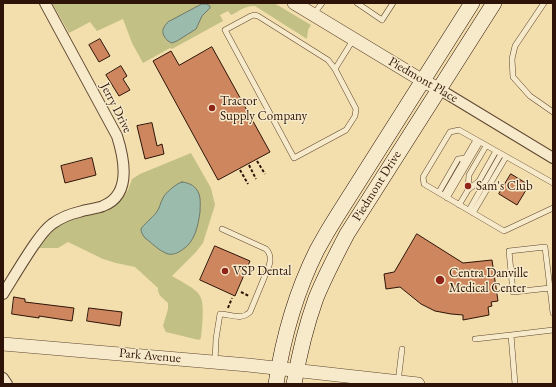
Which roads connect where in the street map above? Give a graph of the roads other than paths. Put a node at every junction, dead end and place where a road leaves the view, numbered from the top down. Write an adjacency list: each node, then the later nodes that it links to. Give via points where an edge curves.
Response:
1 (45, 3): 30 (street, Jerry Drive, via 117,136 124,166 123,177 121,189 112,201 104,206 77,212 44,231)
2 (294, 3): 9 (street, Piedmont Place)
3 (322, 3): 9 (lane)
4 (357, 3): 5 (lane, via 382,20)
5 (393, 3)
6 (472, 3): 12 (main road, Piedmont Drive)
7 (494, 3): 13 (main road, Piedmont Drive)
8 (544, 3): 14 (lane, via 515,46 512,59 513,77 530,96)
9 (314, 15): 10 (street, Piedmont Place)
10 (353, 39): 11 (lane); 12 (street, Piedmont Place)
11 (335, 69): 11 (lane, via 325,57 258,16 251,16 224,30 294,158 346,130 355,116 355,106)
12 (423, 81): 13 (street, Piedmont Place); 38 (main road, Piedmont Drive, via 317,251 293,310)
13 (439, 89): 20 (street, Piedmont Place); 39 (main road, Piedmont Drive, via 362,209 333,261 309,319)
14 (553, 112)
15 (478, 141): 16 (lane); 19 (lane); 23 (lane, via 458,130 450,132 423,177 424,184); 24 (lane)
16 (486, 146): 17 (lane); 22 (lane, via 469,174)
17 (496, 151): 18 (lane); 22 (lane, via 479,181)
18 (503, 155): 21 (lane); 27 (lane)
19 (466, 158): 23 (lane, via 458,159); 24 (lane)
20 (553, 158)
21 (553, 183)
22 (468, 190): 25 (lane)
23 (438, 192): 24 (lane)
24 (446, 197): 25 (lane)
25 (459, 205): 27 (lane)
26 (553, 208): 27 (lane, via 504,231)
27 (471, 212)
28 (222, 229): 37 (lane, via 266,249 271,259 250,312 242,316 220,314)
29 (550, 288): 29 (lane, via 545,247 509,250 513,292); 31 (lane)
30 (3, 294)
31 (553, 313)
32 (553, 330): 33 (lane)
33 (511, 335): 34 (lane); 45 (lane)
34 (475, 339)
35 (3, 344): 37 (street, Park Avenue)
36 (402, 349): 41 (lane)
37 (215, 362): 38 (street, Park Avenue)
38 (278, 369): 39 (street, Park Avenue); 43 (main road, Piedmont Drive)
39 (295, 377): 41 (street, Park Avenue)
40 (3, 378): 42 (street)
41 (398, 382): 44 (street, Park Avenue)
42 (7, 384)
43 (276, 384)
44 (418, 384)
45 (515, 384)

